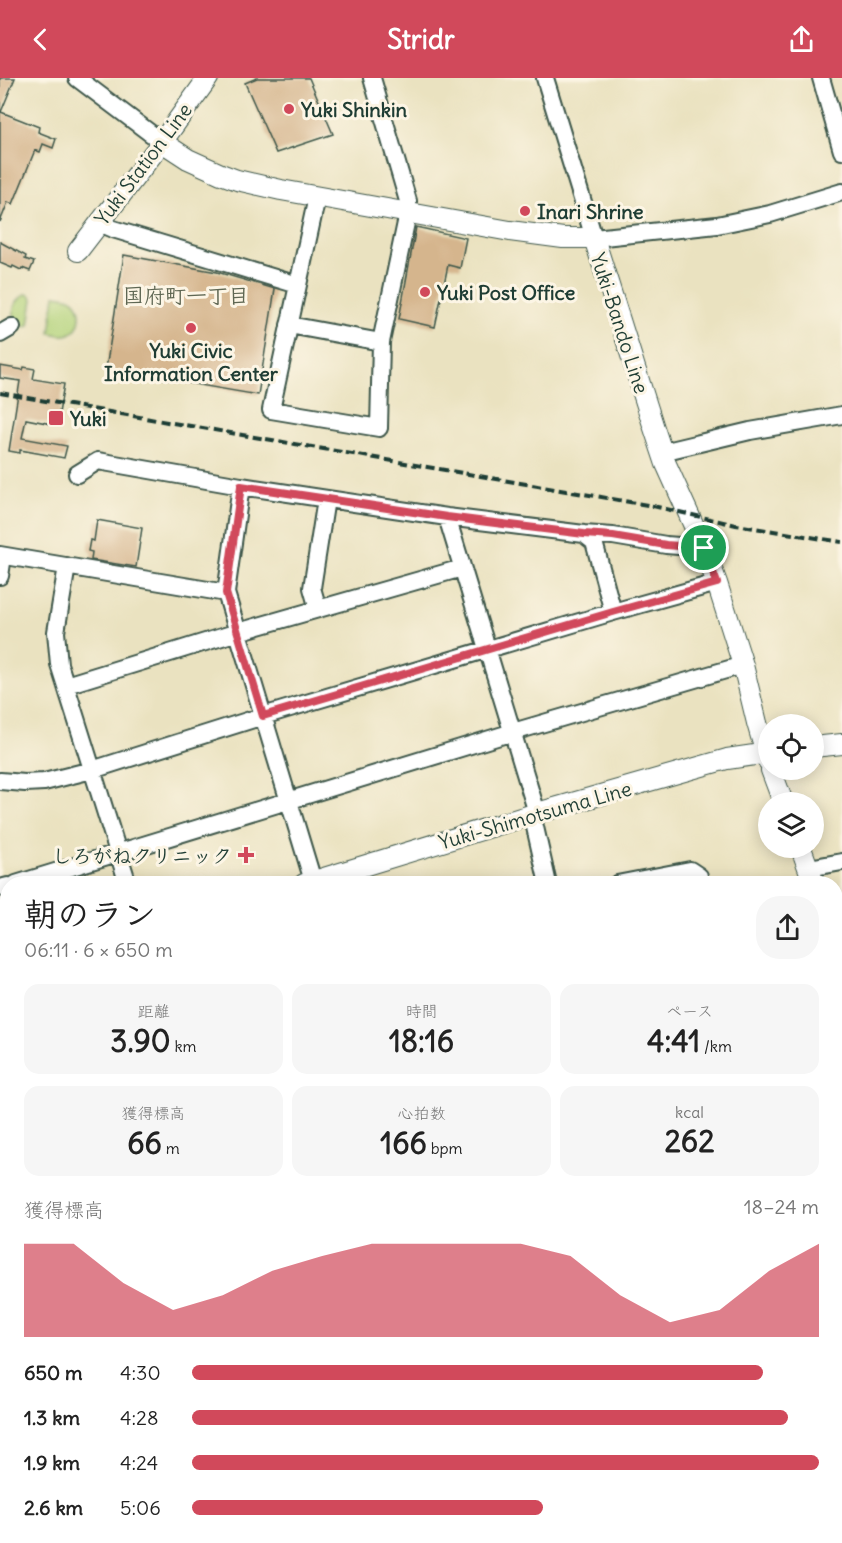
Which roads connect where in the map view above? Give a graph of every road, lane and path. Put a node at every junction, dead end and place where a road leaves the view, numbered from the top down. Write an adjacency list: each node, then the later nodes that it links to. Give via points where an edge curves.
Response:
1 (77, 78): 6 (street)
2 (208, 78): 6 (main road, Yuki Station Line)
3 (372, 78): 10 (street, via 408,201)
4 (545, 78): 12 (street)
5 (821, 78): 7 (street)
6 (162, 142): 9 (main road, Yuki-Bando Line, via 188,159 229,177); 11 (main road, Yuki Station Line)
7 (842, 151)
8 (842, 192): 12 (street, via 717,225)
9 (317, 197): 10 (main road, Yuki-Bando Line); 14 (street)
10 (408, 213): 12 (main road, Yuki-Bando Line, via 552,237); 16 (street)
11 (99, 223): 13 (main road, Yuki Station Line); 14 (street)
12 (594, 238): 18 (main road, Yuki-Bando Line)
13 (78, 251)
14 (298, 285): 15 (street)
15 (289, 325): 16 (street); 16 (street, via 271,410 379,428)
16 (381, 342)
17 (842, 415): 18 (street)
18 (662, 452): 24 (main road, Yuki-Bando Line)
19 (77, 474): 20 (street, via 98,460)
20 (241, 486): 21 (street); 30 (street)
21 (326, 499): 22 (street); 31 (street, via 312,588)
22 (447, 517): 23 (street); 27 (street)
23 (584, 534): 24 (street); 32 (street, via 594,542)
24 (704, 548): 29 (main road, Yuki-Bando Line)
25 (2, 555): 26 (street); 28 (street)
26 (67, 566): 30 (street); 36 (street, via 56,632)
27 (462, 568): 31 (street); 34 (street)
28 (0, 576)
29 (717, 583): 32 (street); 35 (main road, Yuki-Bando Line)
30 (226, 593): 33 (street)
31 (318, 609): 33 (street)
32 (613, 612): 34 (street)
33 (238, 632): 36 (street); 37 (street)
34 (488, 650): 37 (street); 39 (street)
35 (743, 665): 38 (main road, Yuki-Bando Line); 39 (street)
36 (66, 685): 43 (street)
37 (263, 716): 43 (street); 45 (street)
38 (758, 721)
39 (513, 732): 45 (street); 46 (street)
40 (842, 744): 41 (main road)
41 (824, 746)
42 (758, 759): 46 (main road, Yuki-Shimotsuma Line, via 727,759)
43 (92, 770): 44 (street, via 44,782); 47 (street)
44 (0, 781)
45 (289, 800): 47 (street); 52 (street)
46 (534, 814): 53 (main road, Yuki-Shimotsuma Line); 54 (street)
47 (119, 852): 50 (street); 51 (street)
48 (805, 858): 57 (main road)
49 (842, 862): 57 (street)
50 (42, 876)
51 (126, 876)
52 (307, 876)
53 (328, 876)
54 (546, 876)
55 (659, 876): 56 (street, via 690,870)
56 (699, 876)
57 (812, 876)

